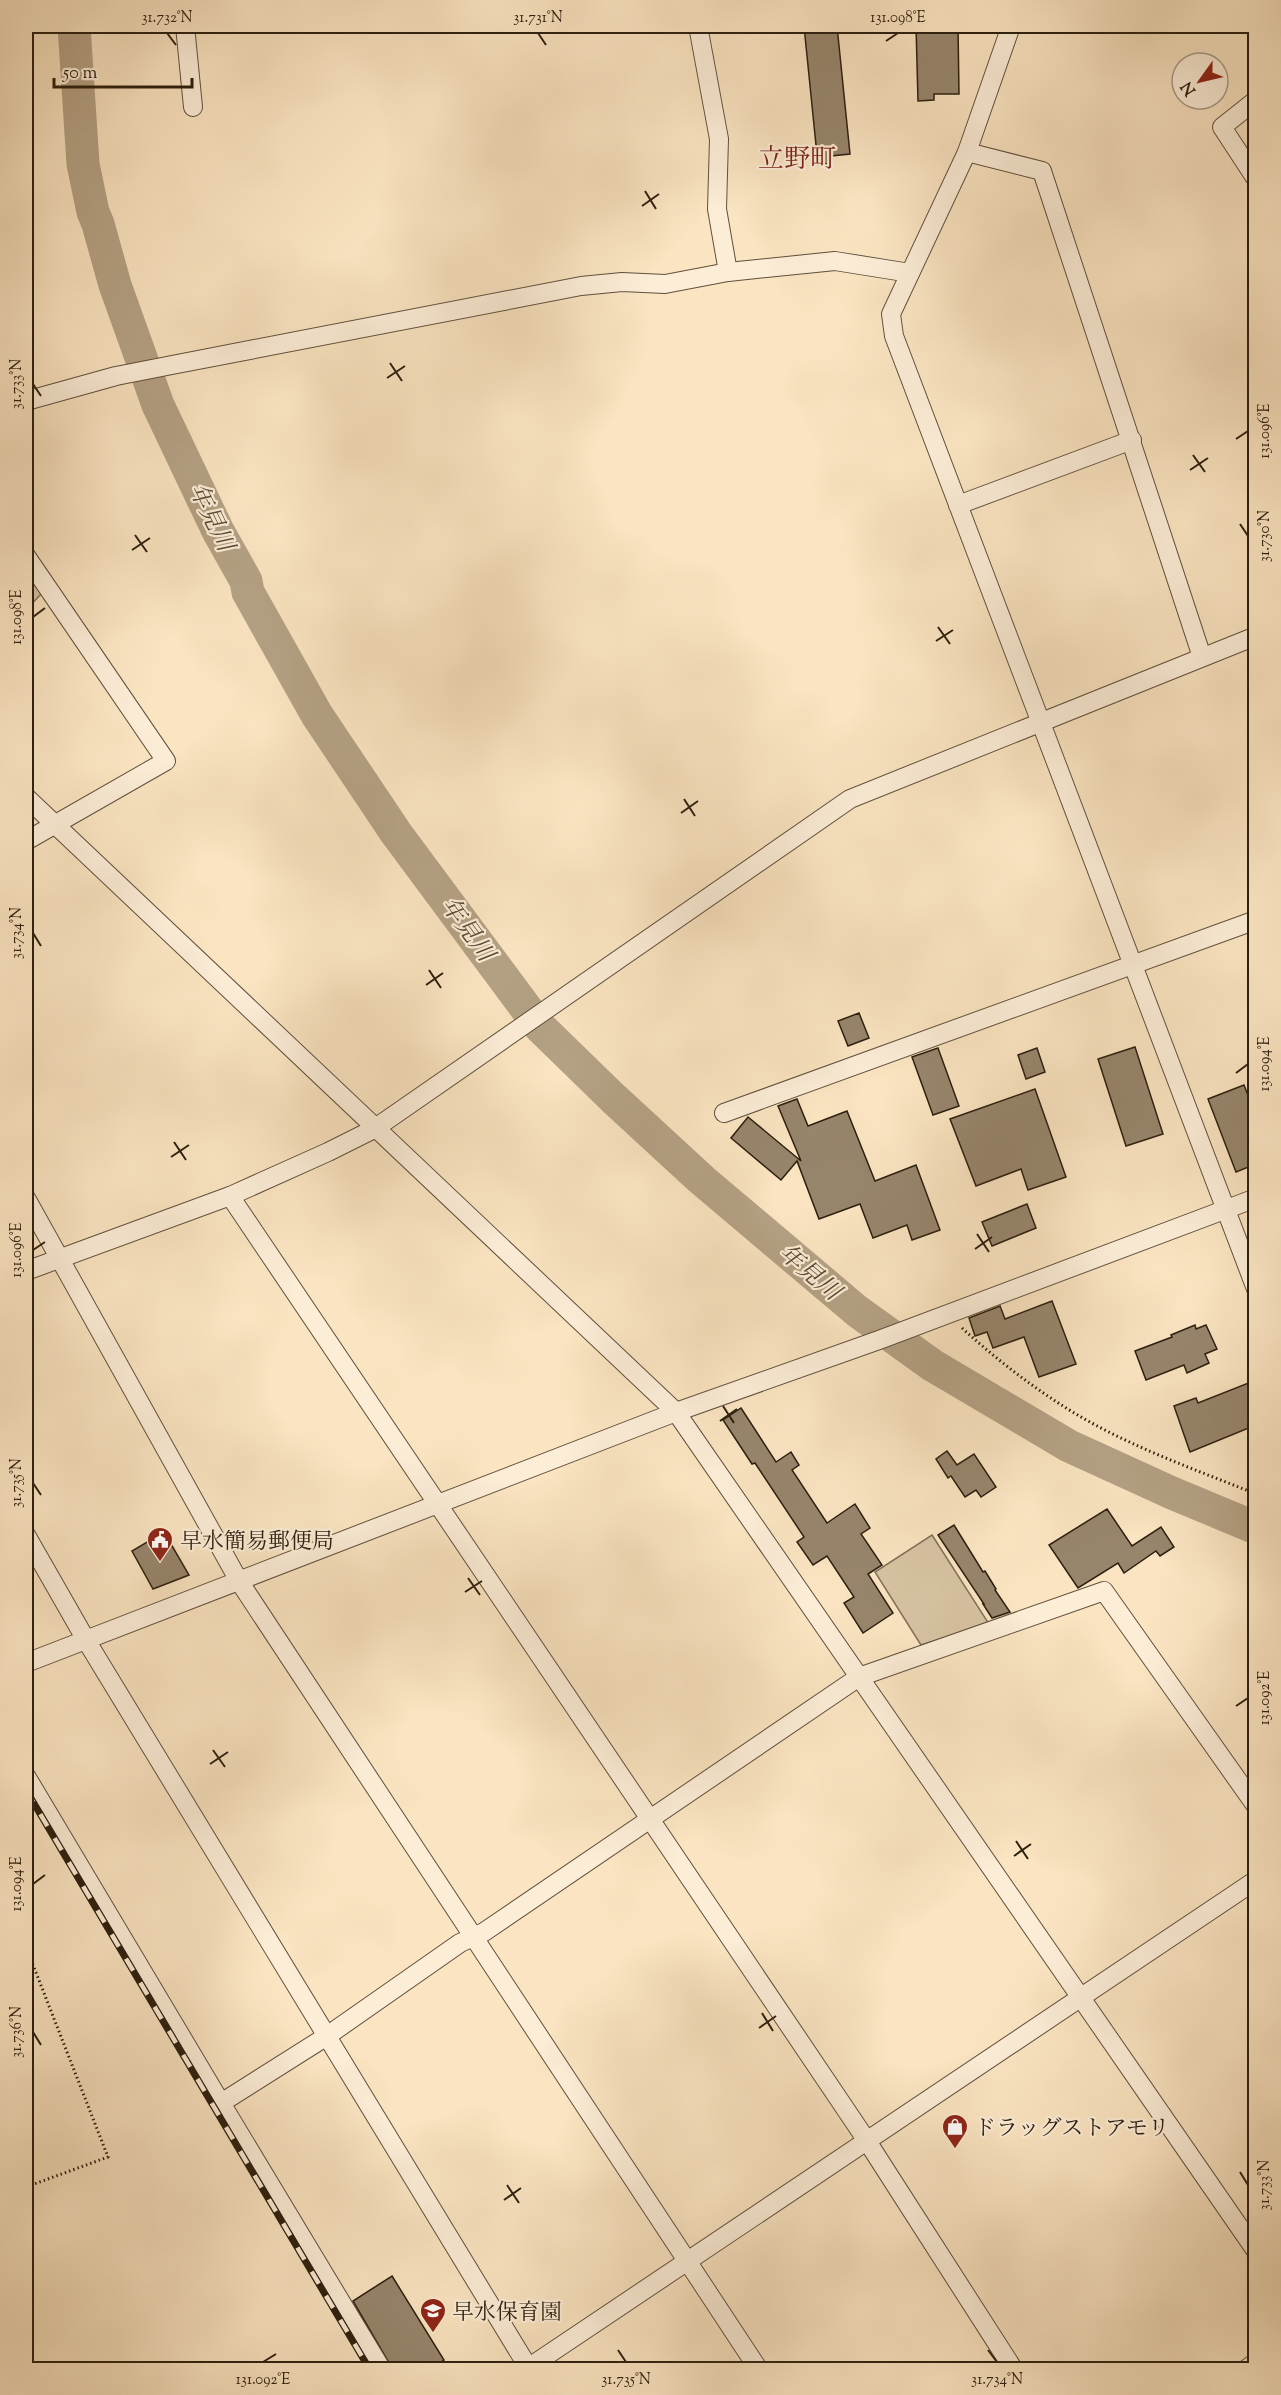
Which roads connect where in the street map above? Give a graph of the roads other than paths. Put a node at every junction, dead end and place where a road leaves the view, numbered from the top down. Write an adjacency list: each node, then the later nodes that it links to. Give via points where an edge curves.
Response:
1 (185, 26): 5 (street)
2 (698, 26): 8 (street, via 719,139 717,209)
3 (1011, 26): 6 (street)
4 (1256, 100): 7 (street, via 1222,127)
5 (193, 107)
6 (968, 152): 9 (street); 11 (street, via 1042,171)
7 (1256, 179)
8 (728, 272): 9 (street, via 835,261); 10 (street, via 664,284 622,282 581,286 172,364)
9 (910, 273): 12 (street, via 891,314 894,336)
10 (26, 401)
11 (1132, 440): 12 (street); 15 (street)
12 (958, 505): 16 (street)
13 (26, 556): 18 (street, via 166,760)
14 (1256, 636): 15 (street)
15 (1202, 657): 16 (street)
16 (1040, 721): 21 (street); 23 (street, via 850,799)
17 (26, 797): 18 (street)
18 (54, 825): 19 (street); 23 (street)
19 (26, 841)
20 (1256, 920): 21 (street)
21 (1133, 965): 22 (street); 27 (street)
22 (724, 1113)
23 (374, 1129): 24 (street); 31 (street)
24 (230, 1196): 28 (street); 32 (street)
25 (26, 1198): 28 (street)
26 (1256, 1198): 27 (street)
27 (1224, 1210): 30 (street); 31 (street)
28 (59, 1258): 29 (street); 34 (street)
29 (26, 1271)
30 (1256, 1289)
31 (676, 1412): 32 (street); 37 (street)
32 (438, 1503): 34 (street); 40 (street)
33 (26, 1535): 35 (street)
34 (239, 1581): 35 (street); 42 (street)
35 (86, 1640): 36 (street); 44 (street)
36 (26, 1663)
37 (859, 1677): 39 (street, via 1104,1592); 40 (street); 43 (street)
38 (26, 1776): 45 (street)
39 (1256, 1806)
40 (651, 1820): 42 (street); 46 (street)
41 (1256, 1880): 43 (street)
42 (474, 1937): 44 (street); 48 (street)
43 (1082, 1998): 46 (street); 47 (street)
44 (327, 2036): 45 (street); 50 (street)
45 (221, 2103): 51 (street)
46 (867, 2142): 48 (street); 53 (street)
47 (1256, 2251)
48 (688, 2261): 50 (street); 52 (street)
49 (1256, 2362): 54 (street)
50 (526, 2368)
51 (382, 2370)
52 (759, 2370)
53 (1014, 2370)
54 (1245, 2370)

